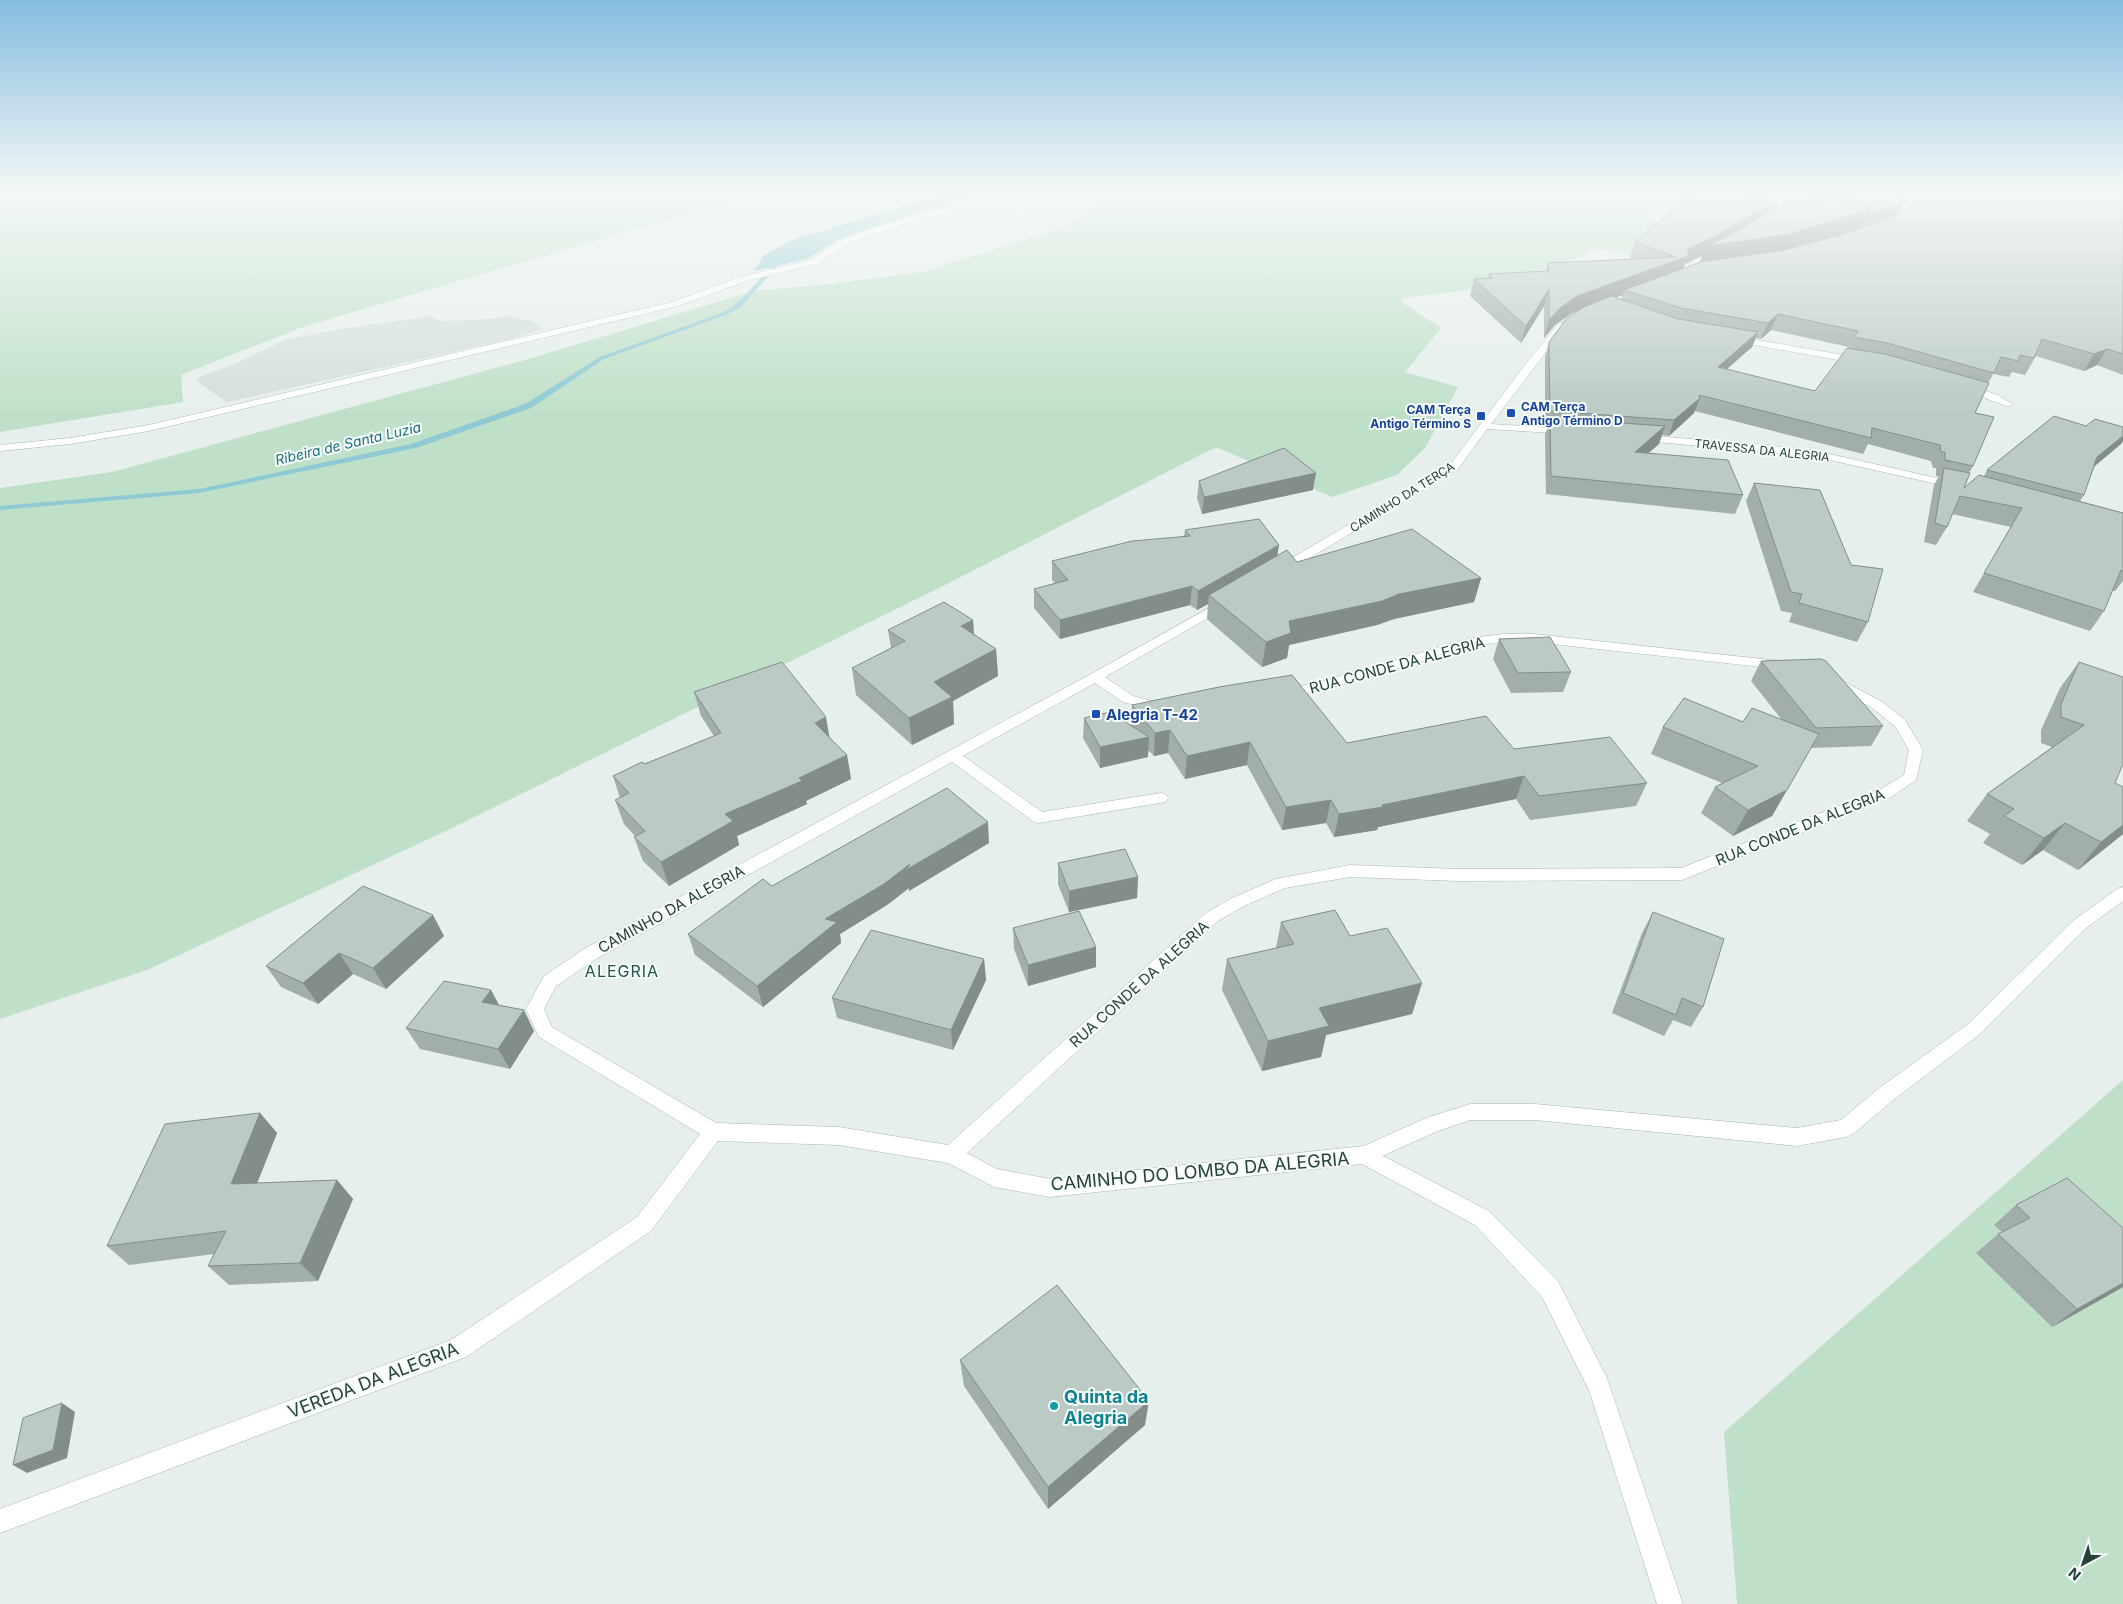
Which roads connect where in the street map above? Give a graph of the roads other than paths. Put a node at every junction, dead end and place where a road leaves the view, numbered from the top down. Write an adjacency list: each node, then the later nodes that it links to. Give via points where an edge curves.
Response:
1 (801, 266): 10 (street, via 744,279 675,304 149,428)
2 (1584, 314): 7 (street, CAMINHO DA TERÇA, via 1559,328)
3 (1722, 337): 4 (street)
4 (1869, 363)
5 (1958, 386): 6 (street)
6 (2007, 404)
7 (1483, 426): 8 (street); 12 (street, CAMINHO DA TERÇA, via 1454,467)
8 (1580, 433)
9 (1629, 437): 11 (street, TRAVESSA DA ALEGRIA, via 1816,454)
10 (0, 448)
11 (1967, 487)
12 (1269, 576)
13 (1235, 596): 16 (street)
14 (1794, 666): 17 (street, RUA CONDE DA ALEGRIA, via 1534,638 1504,638 1476,641 1318,687)
15 (1820, 676): 23 (street, RUA CONDE DA ALEGRIA, via 1876,704 1900,723 1916,750 1912,777 1886,793 1682,874 1458,875 1350,871 1282,883 1212,917)
16 (1096, 677): 18 (street, via 1128,698); 19 (street, CAMINHO DA ALEGRIA)
17 (1270, 695)
18 (1174, 711)
19 (952, 755): 20 (street, via 1039,818); 22 (street, CAMINHO DA ALEGRIA, via 590,954 550,981 535,1009 545,1032)
20 (1161, 798)
21 (2123, 893): 24 (street, via 2080,924 1974,1029 1885,1094 1846,1128 1797,1137 1535,1112 1470,1112 1433,1124)
22 (713, 1132): 23 (street, CAMINHO DA ALEGRIA, via 839,1136); 25 (street, VEREDA DA ALEGRIA, via 644,1224 458,1349)
23 (951, 1155): 24 (street, CAMINHO DO LOMBO DA ALEGRIA, via 994,1178 1050,1188)
24 (1364, 1155): 26 (street, CAMINHO DO LOMBO DA ALEGRIA, via 1482,1218 1550,1289 1598,1386)
25 (0, 1521)
26 (1670, 1604)

